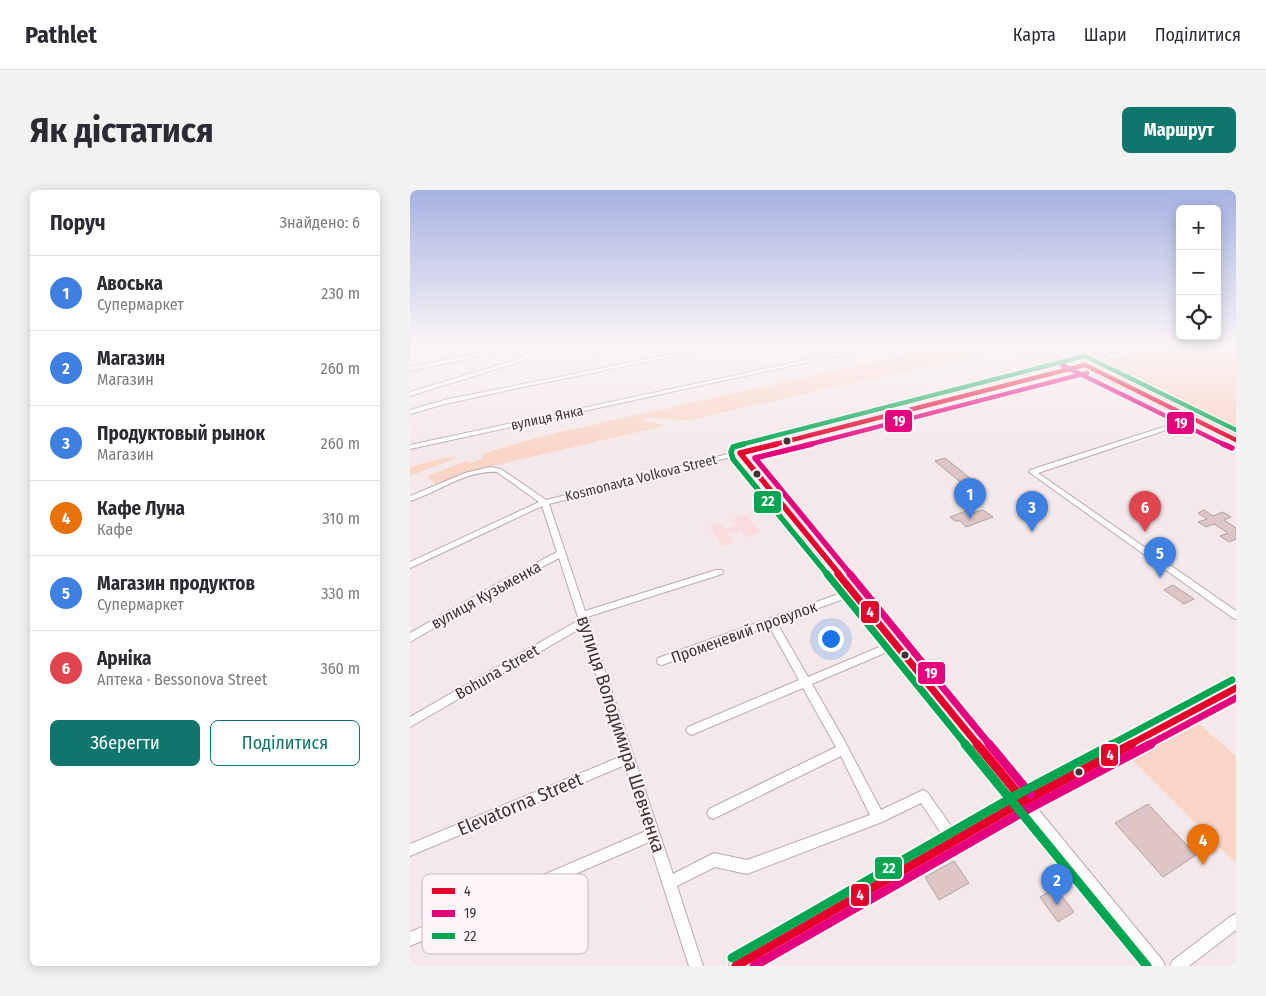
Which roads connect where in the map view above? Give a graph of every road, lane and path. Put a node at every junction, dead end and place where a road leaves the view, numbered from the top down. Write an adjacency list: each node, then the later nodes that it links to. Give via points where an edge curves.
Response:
1 (455, 380): 6 (street)
2 (548, 380): 7 (street)
3 (722, 380): 10 (street, вулиця Янка)
4 (1025, 380): 11 (street, Kosmonavta Volkova Street)
5 (1115, 380): 8 (street)
6 (410, 394)
7 (410, 412)
8 (1193, 419): 9 (street); 18 (street, via 1033,472)
9 (1236, 440)
10 (410, 448)
11 (740, 453): 13 (street, Kosmonavta Volkova Street); 17 (street)
12 (410, 499): 13 (street, via 464,476 493,468)
13 (545, 503): 14 (street, вулиця Володимира Шевченка); 15 (street, Kosmonavta Volkova Street, via 528,508)
14 (562, 553): 19 (street, вулиця Володимира Шевченка); 21 (street, вулиця Кузьменка)
15 (410, 565)
16 (719, 572): 19 (street, Bohuna Street)
17 (854, 592): 20 (street, Променевий провулок); 22 (street)
18 (1236, 616)
19 (584, 618): 26 (street, Bohuna Street); 29 (street, вулиця Володимира Шевченка)
20 (772, 622): 23 (street, Променевий провулок); 24 (street)
21 (410, 638)
22 (896, 644): 24 (street); 30 (street)
23 (662, 661)
24 (806, 682): 27 (street); 28 (street)
25 (1236, 688): 30 (street)
26 (410, 722)
27 (692, 730)
28 (843, 749): 31 (street); 32 (street)
29 (629, 758): 33 (street, вулиця Володимира Шевченка); 35 (street, Elevatorna Street)
30 (1024, 801): 34 (street); 43 (street)
31 (713, 812)
32 (878, 818): 34 (street, via 923,796); 37 (street, via 747,868 714,860)
33 (654, 834): 36 (street); 37 (street, вулиця Володимира Шевченка)
34 (954, 841): 42 (street)
35 (410, 850)
36 (561, 874)
37 (670, 883): 41 (street, вулиця Володимира Шевченка)
38 (1236, 921): 44 (street)
39 (422, 934): 40 (street)
40 (410, 939)
41 (696, 966)
42 (736, 966)
43 (1158, 966)
44 (1177, 966)

